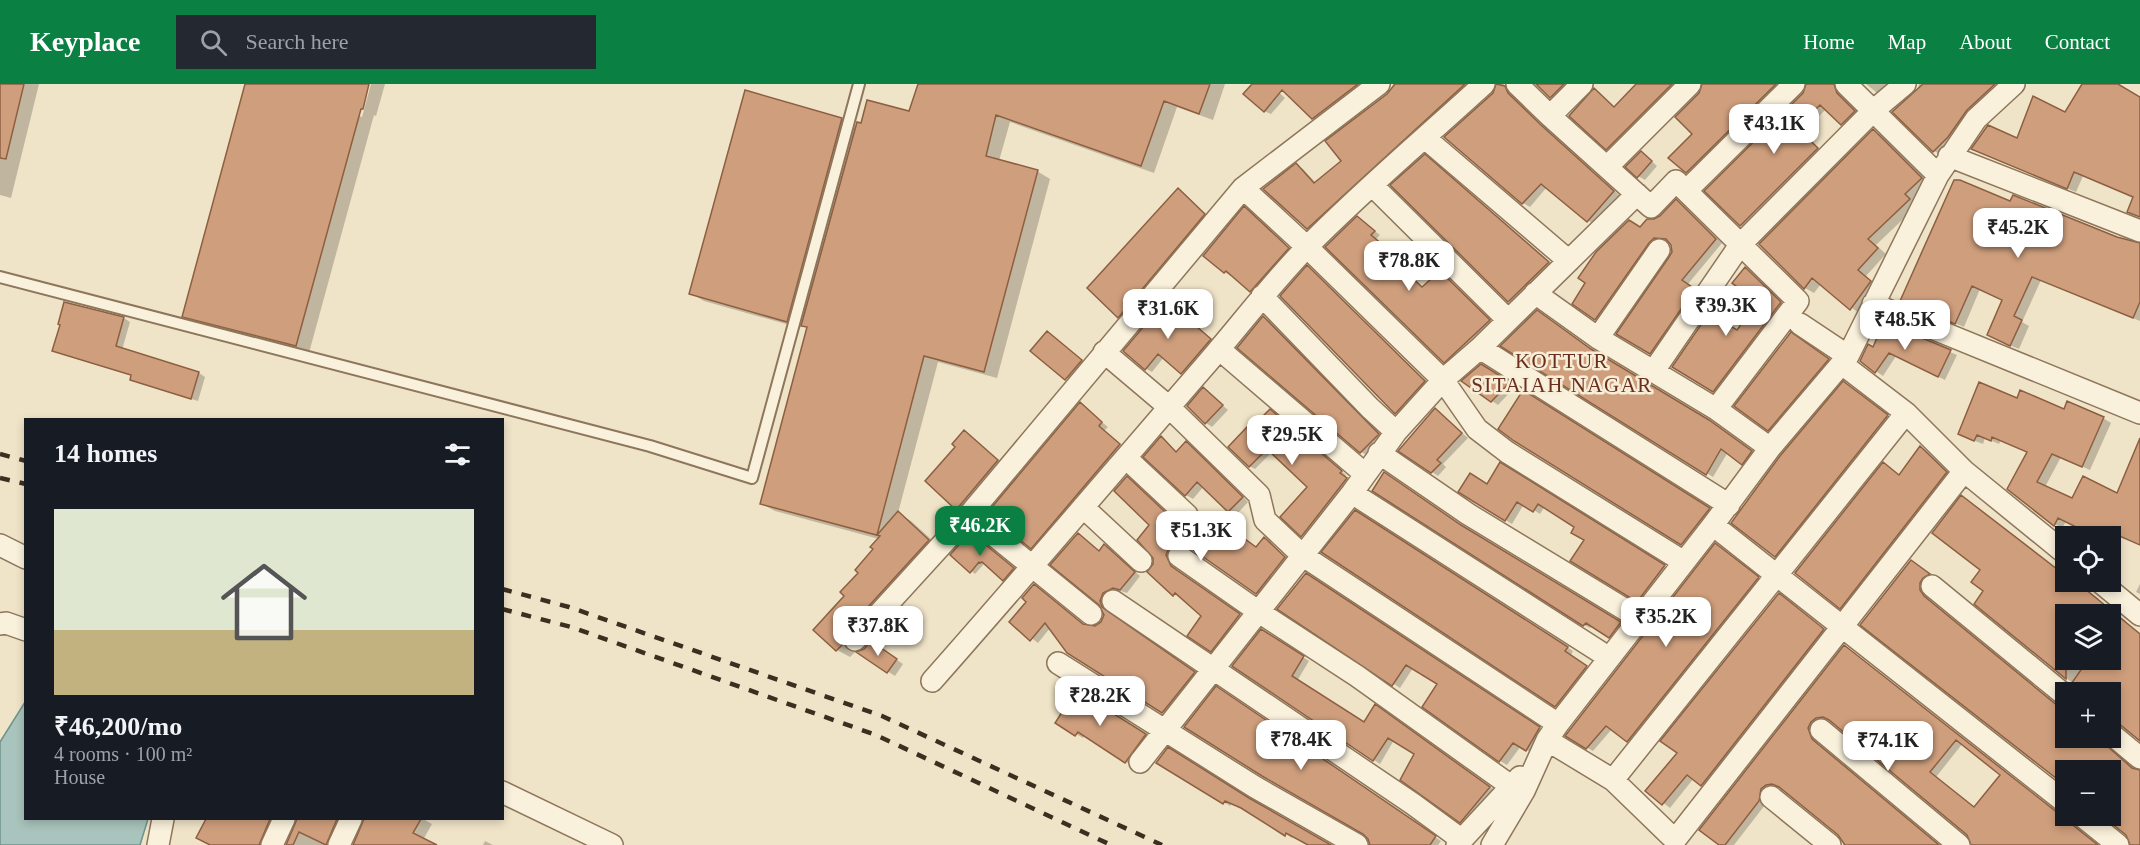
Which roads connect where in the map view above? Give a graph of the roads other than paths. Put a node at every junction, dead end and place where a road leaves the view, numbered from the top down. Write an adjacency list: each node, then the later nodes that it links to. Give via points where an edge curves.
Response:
1 (859, 84): 26 (lane, via 752,478 650,446)
2 (1484, 84): 13 (street)
3 (1517, 84): 12 (street)
4 (1582, 84): 12 (street)
5 (1690, 84): 15 (street)
6 (1794, 84): 19 (street)
7 (1846, 84): 11 (street)
8 (1905, 84): 11 (street)
9 (2014, 84): 14 (street, via 1976,119)
10 (1370, 87): 18 (street)
11 (1874, 110): 16 (street); 22 (street)
12 (1550, 116): 15 (street)
13 (1425, 138): 17 (street); 25 (street)
14 (1949, 156): 16 (street); 21 (street)
15 (1607, 167): 20 (street)
16 (1938, 175): 29 (street)
17 (1372, 185): 23 (street); 30 (street)
18 (1244, 188): 23 (street); 35 (street)
19 (1687, 190): 20 (street, via 1676,181 1651,207); 22 (street)
20 (1637, 194): 25 (street)
21 (2140, 231)
22 (1740, 245): 37 (street); 40 (street, via 1798,300)
23 (1307, 247): 28 (street); 38 (street)
24 (1659, 250): 32 (street)
25 (1569, 261): 27 (street)
26 (0, 277)
27 (1535, 293): 30 (street); 32 (street)
28 (1262, 296): 34 (street); 43 (street)
29 (1873, 304): 36 (street); 42 (street)
30 (1508, 320): 33 (street)
31 (1800, 324): 36 (street)
32 (1598, 338): 37 (street)
33 (1480, 348): 38 (street); 50 (street)
34 (1219, 350): 39 (street); 48 (street)
35 (1104, 352): 39 (street); 52 (street)
36 (1845, 360): 41 (street); 44 (street)
37 (1653, 372): 40 (street)
38 (1443, 380): 43 (street); 61 (street, via 1477,429 1507,452)
39 (1169, 407): 46 (street); 57 (street, via 1259,495 1265,520)
40 (1716, 409): 44 (street)
41 (1906, 413): 47 (street); 63 (street)
42 (2140, 413)
43 (1396, 432): 45 (street)
44 (1770, 448): 50 (street)
45 (1379, 453): 48 (street); 70 (street, via 1468,514)
46 (1126, 458): 51 (street); 53 (street)
47 (1964, 471): 56 (street); 72 (street)
48 (1365, 474): 49 (street)
49 (1352, 493): 57 (street); 75 (street)
50 (1729, 505): 54 (street)
51 (1083, 507): 60 (street); 62 (street)
52 (969, 515): 62 (street); 74 (street)
53 (1187, 516)
54 (1713, 525): 61 (street); 63 (street)
55 (0, 545): 59 (street)
56 (2055, 545)
57 (1302, 555): 67 (street); 82 (street)
58 (1179, 556): 67 (street)
59 (24, 557)
60 (1142, 561)
61 (1684, 562): 70 (street)
62 (1033, 567): 68 (street); 78 (street)
63 (1776, 575): 72 (street); 86 (street)
64 (1932, 586): 79 (street)
65 (2112, 592): 69 (street)
66 (1113, 601): 77 (street)
67 (1259, 612): 77 (street); 87 (street, via 1358,676)
68 (1091, 614)
69 (2140, 615)
70 (1639, 618): 75 (street)
71 (0, 624): 73 (street)
72 (1843, 626): 86 (street, via 1675,840); 89 (street)
73 (24, 629)
74 (855, 640)
75 (1608, 657): 82 (street)
76 (1059, 663): 80 (street)
77 (1213, 669): 80 (street); 95 (street, via 1413,804)
78 (932, 681)
79 (2055, 687)
80 (1165, 730): 85 (street); 100 (street)
81 (1821, 730): 103 (street)
82 (1548, 740): 86 (street); 87 (street); 101 (street)
83 (2121, 742): 84 (street)
84 (2140, 758)
85 (1140, 762)
86 (1613, 780)
87 (1511, 786): 95 (street)
88 (504, 793): 99 (street)
89 (2055, 794)
90 (1770, 796): 102 (street)
91 (163, 820): 96 (street)
92 (284, 820): 97 (street)
93 (351, 820): 98 (street)
94 (2094, 826): 104 (street)
95 (1459, 842)
96 (158, 845)
97 (272, 845)
98 (339, 845)
99 (612, 845)
100 (1357, 845)
101 (1492, 845)
102 (1830, 845)
103 (1959, 845)
104 (2118, 845)

